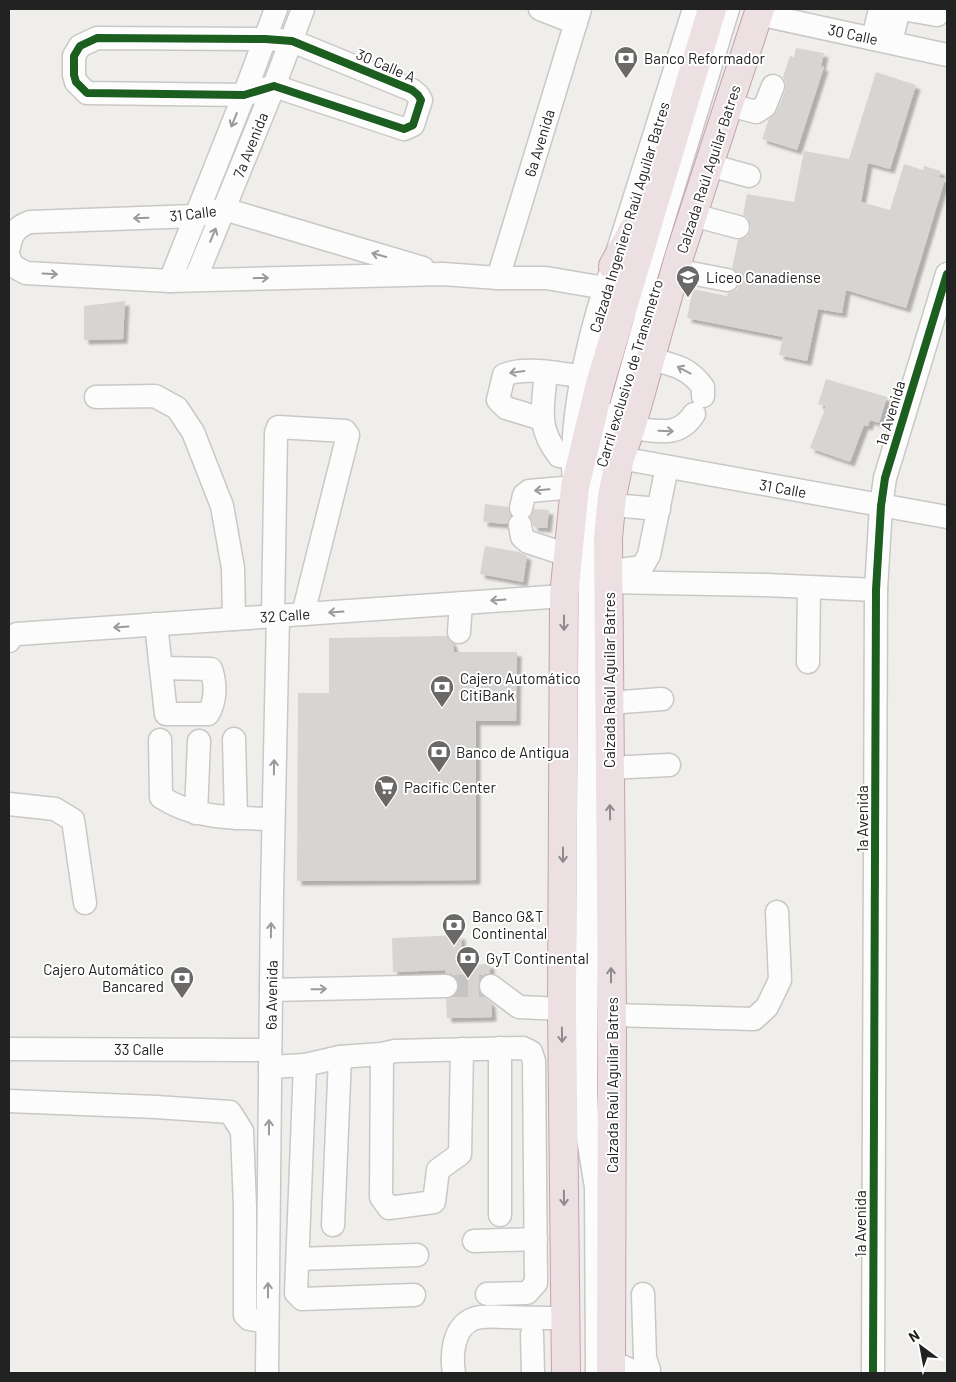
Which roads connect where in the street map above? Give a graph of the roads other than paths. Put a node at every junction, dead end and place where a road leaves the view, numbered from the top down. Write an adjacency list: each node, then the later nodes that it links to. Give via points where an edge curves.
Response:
1 (276, 9): 11 (street, 7a Avenida)
2 (303, 9): 13 (street, 7a Avenida)
3 (540, 9): 10 (street)
4 (694, 9): 31 (street, Calzada Ingeniero Raúl Aguilar Batres)
5 (712, 9): 21 (highway)
6 (728, 9): 45 (street, Carril exclusivo de Transmetro)
7 (880, 9): 12 (street)
8 (753, 10): 12 (street, 30 Calle); 18 (highway, Calzada Raúl Aguilar Batres); 45 (street, Carril exclusivo de Transmetro, via 646,317 613,435)
9 (937, 15): 12 (street, via 902,9)
10 (578, 16): 32 (street, 6a Avenida)
11 (265, 39): 13 (street, 30 Calle A); 17 (street, 7a Avenida); 17 (street, 30 Calle A, via 97,38 80,46 74,56 76,82 87,93)
12 (882, 40): 14 (street, 30 Calle)
13 (292, 41): 15 (street, 7a Avenida); 15 (street, 30 Calle A, via 412,90 421,100 412,125 404,129 395,127)
14 (947, 54)
15 (274, 86): 17 (street, 30 Calle A); 22 (street, 7a Avenida)
16 (773, 86): 18 (street, via 765,106 756,112)
17 (244, 95): 24 (street, 7a Avenida, one-way to 24)
18 (729, 105): 19 (highway, Calzada Raúl Aguilar Batres)
19 (709, 165): 20 (street); 23 (highway, Calzada Raúl Aguilar Batres)
20 (749, 176)
21 (659, 183): 31 (highway); 45 (highway, via 600,384)
22 (224, 209): 24 (street, 31 Calle); 29 (street, 31 Calle, one-way to 22); 33 (street, 7a Avenida, one-way to 22)
23 (693, 214): 25 (street); 28 (highway, Calzada Raúl Aguilar Batres)
24 (195, 216): 26 (street, 31 Calle, one-way to 26, via 30,222 14,231); 35 (street, 7a Avenida)
25 (738, 227)
26 (9, 248)
27 (9, 258): 35 (street, 31 Calle, one-way to 35, via 13,266 26,273)
28 (675, 270): 34 (street); 36 (highway, Calzada Raúl Aguilar Batres)
29 (443, 274): 32 (street, 31 Calle); 33 (street, 31 Calle, one-way to 29)
30 (947, 274): 47 (street, 1a Avenida, via 885,478)
31 (609, 277): 32 (street, 31 Calle); 38 (street, Calzada Ingeniero Raúl Aguilar Batres)
32 (498, 278)
33 (195, 280): 35 (street, 31 Calle)
34 (728, 280)
35 (170, 281)
36 (650, 359): 41 (highway, Calzada Raúl Aguilar Batres); 41 (street, one-way to 36, via 673,432 688,423 703,387 695,376 681,367)
37 (546, 373): 38 (street); 40 (street); 40 (street, one-way to 40, via 528,371 504,375 498,400 506,408)
38 (583, 376): 42 (street, Calzada Ingeniero Raúl Aguilar Batres)
39 (96, 398): 58 (street, via 155,396 177,408 193,432 222,506 233,568)
40 (542, 419): 42 (street, via 549,444 558,456)
41 (631, 428): 43 (highway, Calzada Raúl Aguilar Batres)
42 (573, 457): 45 (street, Calzada Ingeniero Raúl Aguilar Batres)
43 (620, 458): 44 (street, 31 Calle); 46 (highway, Calzada Raúl Aguilar Batres)
44 (667, 467): 47 (street, 31 Calle); 48 (street)
45 (587, 481): 50 (highway); 50 (street, one-way to 50, via 524,495 520,517 522,537); 90 (street, via 590,544)
46 (612, 505): 48 (street); 51 (highway, Calzada Raúl Aguilar Batres)
47 (881, 506): 49 (street, 31 Calle); 53 (street, 1a Avenida)
48 (659, 509): 51 (street, via 649,555 642,567)
49 (947, 517)
50 (568, 555): 54 (highway)
51 (608, 577): 52 (street); 65 (highway, Calzada Raúl Aguilar Batres)
52 (809, 588): 53 (street); 62 (street)
53 (876, 590): 111 (street, 1a Avenida)
54 (564, 596): 55 (street, 32 Calle, one-way to 55); 80 (highway, one-way to 80)
55 (461, 603): 56 (street, 32 Calle, one-way to 56); 60 (street)
56 (303, 614): 57 (street, 32 Calle); 57 (street, 6a Avenida, via 348,435 345,431 278,427)
57 (276, 616): 58 (street, 32 Calle); 74 (street, 6a Avenida, one-way to 57)
58 (234, 619): 59 (street, 32 Calle)
59 (156, 624): 61 (street, 32 Calle, one-way to 61, via 17,634); 63 (street)
60 (459, 632)
61 (9, 641)
62 (808, 662)
63 (161, 668)
64 (662, 699): 65 (street)
65 (609, 703): 70 (highway, Calzada Raúl Aguilar Batres)
66 (234, 739): 73 (street)
67 (160, 740): 72 (street, via 160,797 174,806)
68 (199, 741): 72 (street)
69 (669, 765): 70 (street)
70 (609, 768): 81 (highway, Calzada Raúl Aguilar Batres, one-way to 70)
71 (9, 804): 75 (street, via 55,809 73,820)
72 (196, 813): 73 (street)
73 (236, 818): 74 (street)
74 (273, 820): 79 (street, 6a Avenida, one-way to 74)
75 (85, 903)
76 (777, 912): 81 (street, via 780,980 767,1007 754,1019)
77 (446, 986): 79 (street, one-way to 77)
78 (491, 986): 80 (street, via 519,1007)
79 (271, 990): 87 (street, 6a Avenida)
80 (562, 1009): 102 (highway, one-way to 102)
81 (612, 1014): 105 (highway, Calzada Raúl Aguilar Batres)
82 (500, 1048): 84 (street, 33 Calle); 93 (street); 95 (street, 33 Calle, via 523,1048 531,1052 534,1062)
83 (9, 1049): 87 (street, 33 Calle)
84 (462, 1050): 85 (street, 33 Calle); 85 (street, via 460,1154 438,1170 434,1202 389,1208 381,1197)
85 (382, 1054): 86 (street, 33 Calle)
86 (340, 1057): 88 (street, 33 Calle); 91 (street)
87 (270, 1059): 88 (street, 33 Calle); 103 (street, 6a Avenida, one-way to 87)
88 (305, 1065): 92 (street)
89 (9, 1101): 103 (street, via 230,1112 242,1131 245,1314 249,1319)
90 (588, 1139): 105 (street); 110 (street, via 583,1189)
91 (336, 1168): 92 (street); 94 (street)
92 (302, 1172): 98 (street)
93 (500, 1215)
94 (333, 1225)
95 (536, 1239): 96 (street); 99 (street, 33 Calle, via 536,1283 527,1293)
96 (474, 1241)
97 (417, 1254): 98 (street)
98 (298, 1259): 101 (street, via 296,1293 302,1299)
99 (487, 1294)
100 (642, 1294): 105 (street, via 645,1358)
101 (414, 1295)
102 (566, 1318): 107 (street, via 473,1319 463,1326 455,1343); 109 (highway)
103 (268, 1322): 106 (street, 6a Avenida)
104 (532, 1334): 108 (street)
105 (630, 1371)
106 (267, 1373)
107 (454, 1373)
108 (533, 1373)
109 (566, 1373)
110 (584, 1373)
111 (873, 1373)

